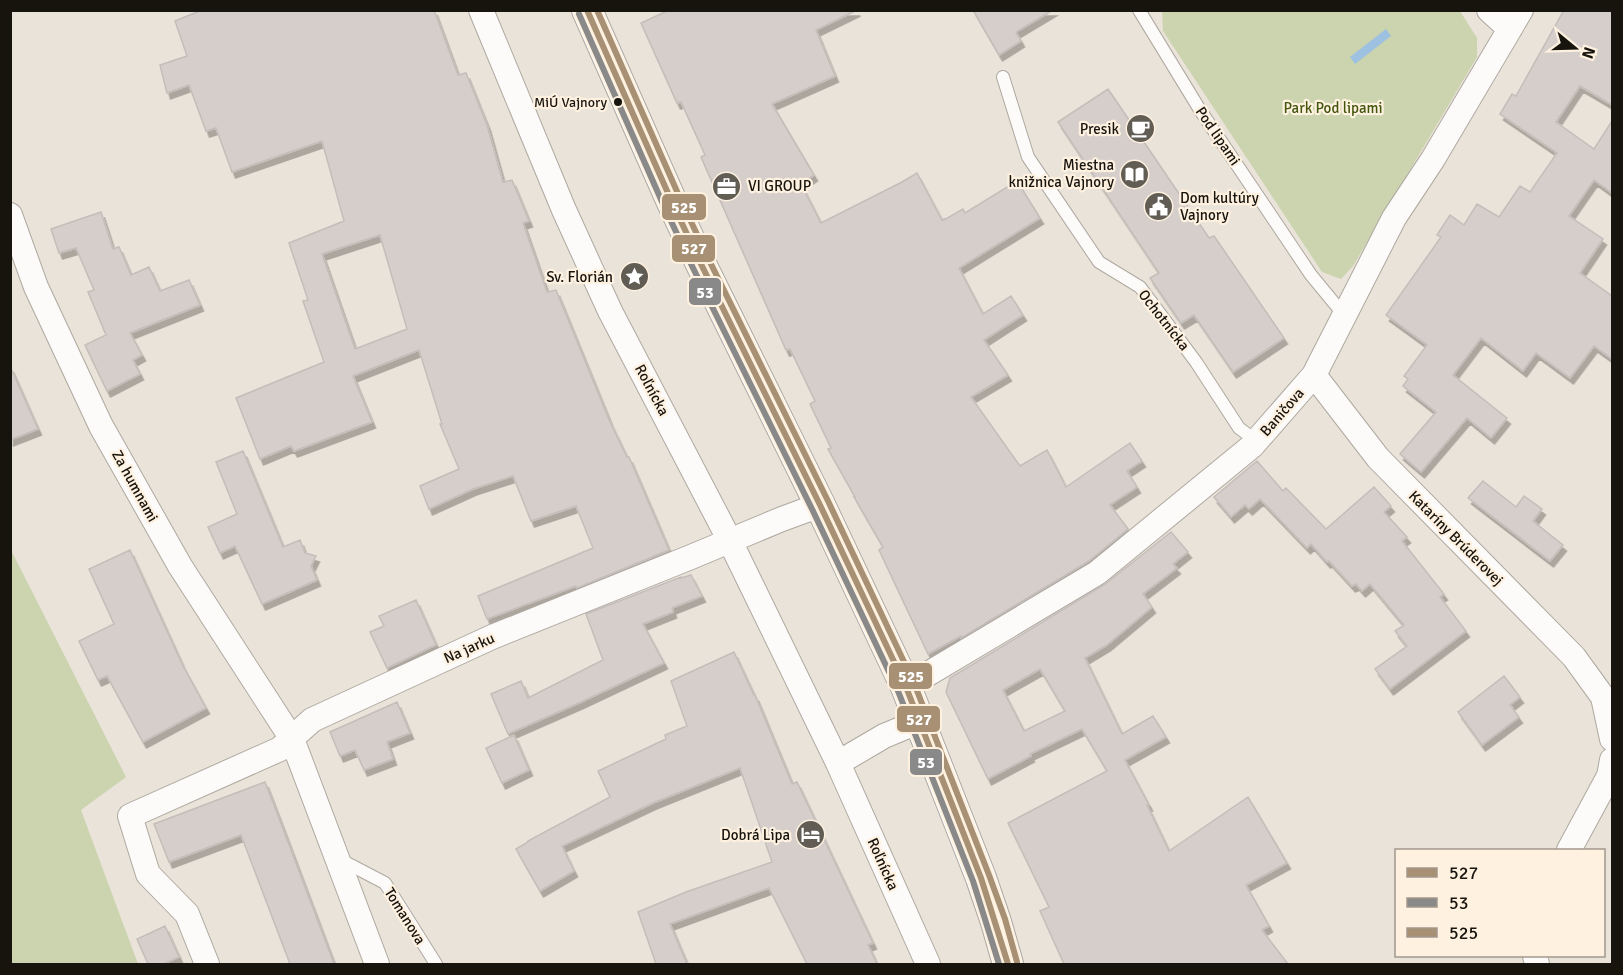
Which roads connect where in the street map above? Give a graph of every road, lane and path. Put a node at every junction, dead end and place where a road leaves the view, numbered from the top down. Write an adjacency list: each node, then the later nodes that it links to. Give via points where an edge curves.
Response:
1 (481, 10): 12 (street, Roľnícka, via 610,311)
2 (587, 10): 11 (street, via 701,264)
3 (1139, 10): 8 (lane, Pod lipami, via 1200,110 1311,275)
4 (1489, 10): 5 (street)
5 (1516, 20): 8 (street, Baničova, via 1394,218)
6 (1003, 77): 10 (lane, Ochotnícka, via 1028,157 1099,262 1140,287 1239,428)
7 (10, 215): 17 (street, Za humnami, via 36,287 101,426 180,566)
8 (1344, 315): 9 (street, Baničova)
9 (1314, 375): 10 (street, Baničova); 14 (street, Kataríny Brúderovej, via 1378,458 1574,657)
10 (1256, 442): 13 (street, Baničova, via 1097,573)
11 (820, 505): 12 (street, Na jarku); 13 (street)
12 (730, 541): 17 (street, Na jarku, via 492,637 312,720); 18 (street, Roľnícka)
13 (906, 687): 15 (street)
14 (1608, 698): 16 (street, Kataríny Brúderovej)
15 (920, 720): 18 (street); 26 (street, via 985,889)
16 (1612, 738)
17 (292, 739): 21 (street); 22 (street, Na jarku, via 280,749 130,816 148,874 187,914)
18 (838, 763): 25 (street, Roľnícka)
19 (1611, 769): 20 (street)
20 (1570, 849)
21 (337, 858): 23 (street); 24 (lane, Tomanova, via 385,883)
22 (207, 964)
23 (377, 964)
24 (436, 964)
25 (928, 964)
26 (1008, 964)

